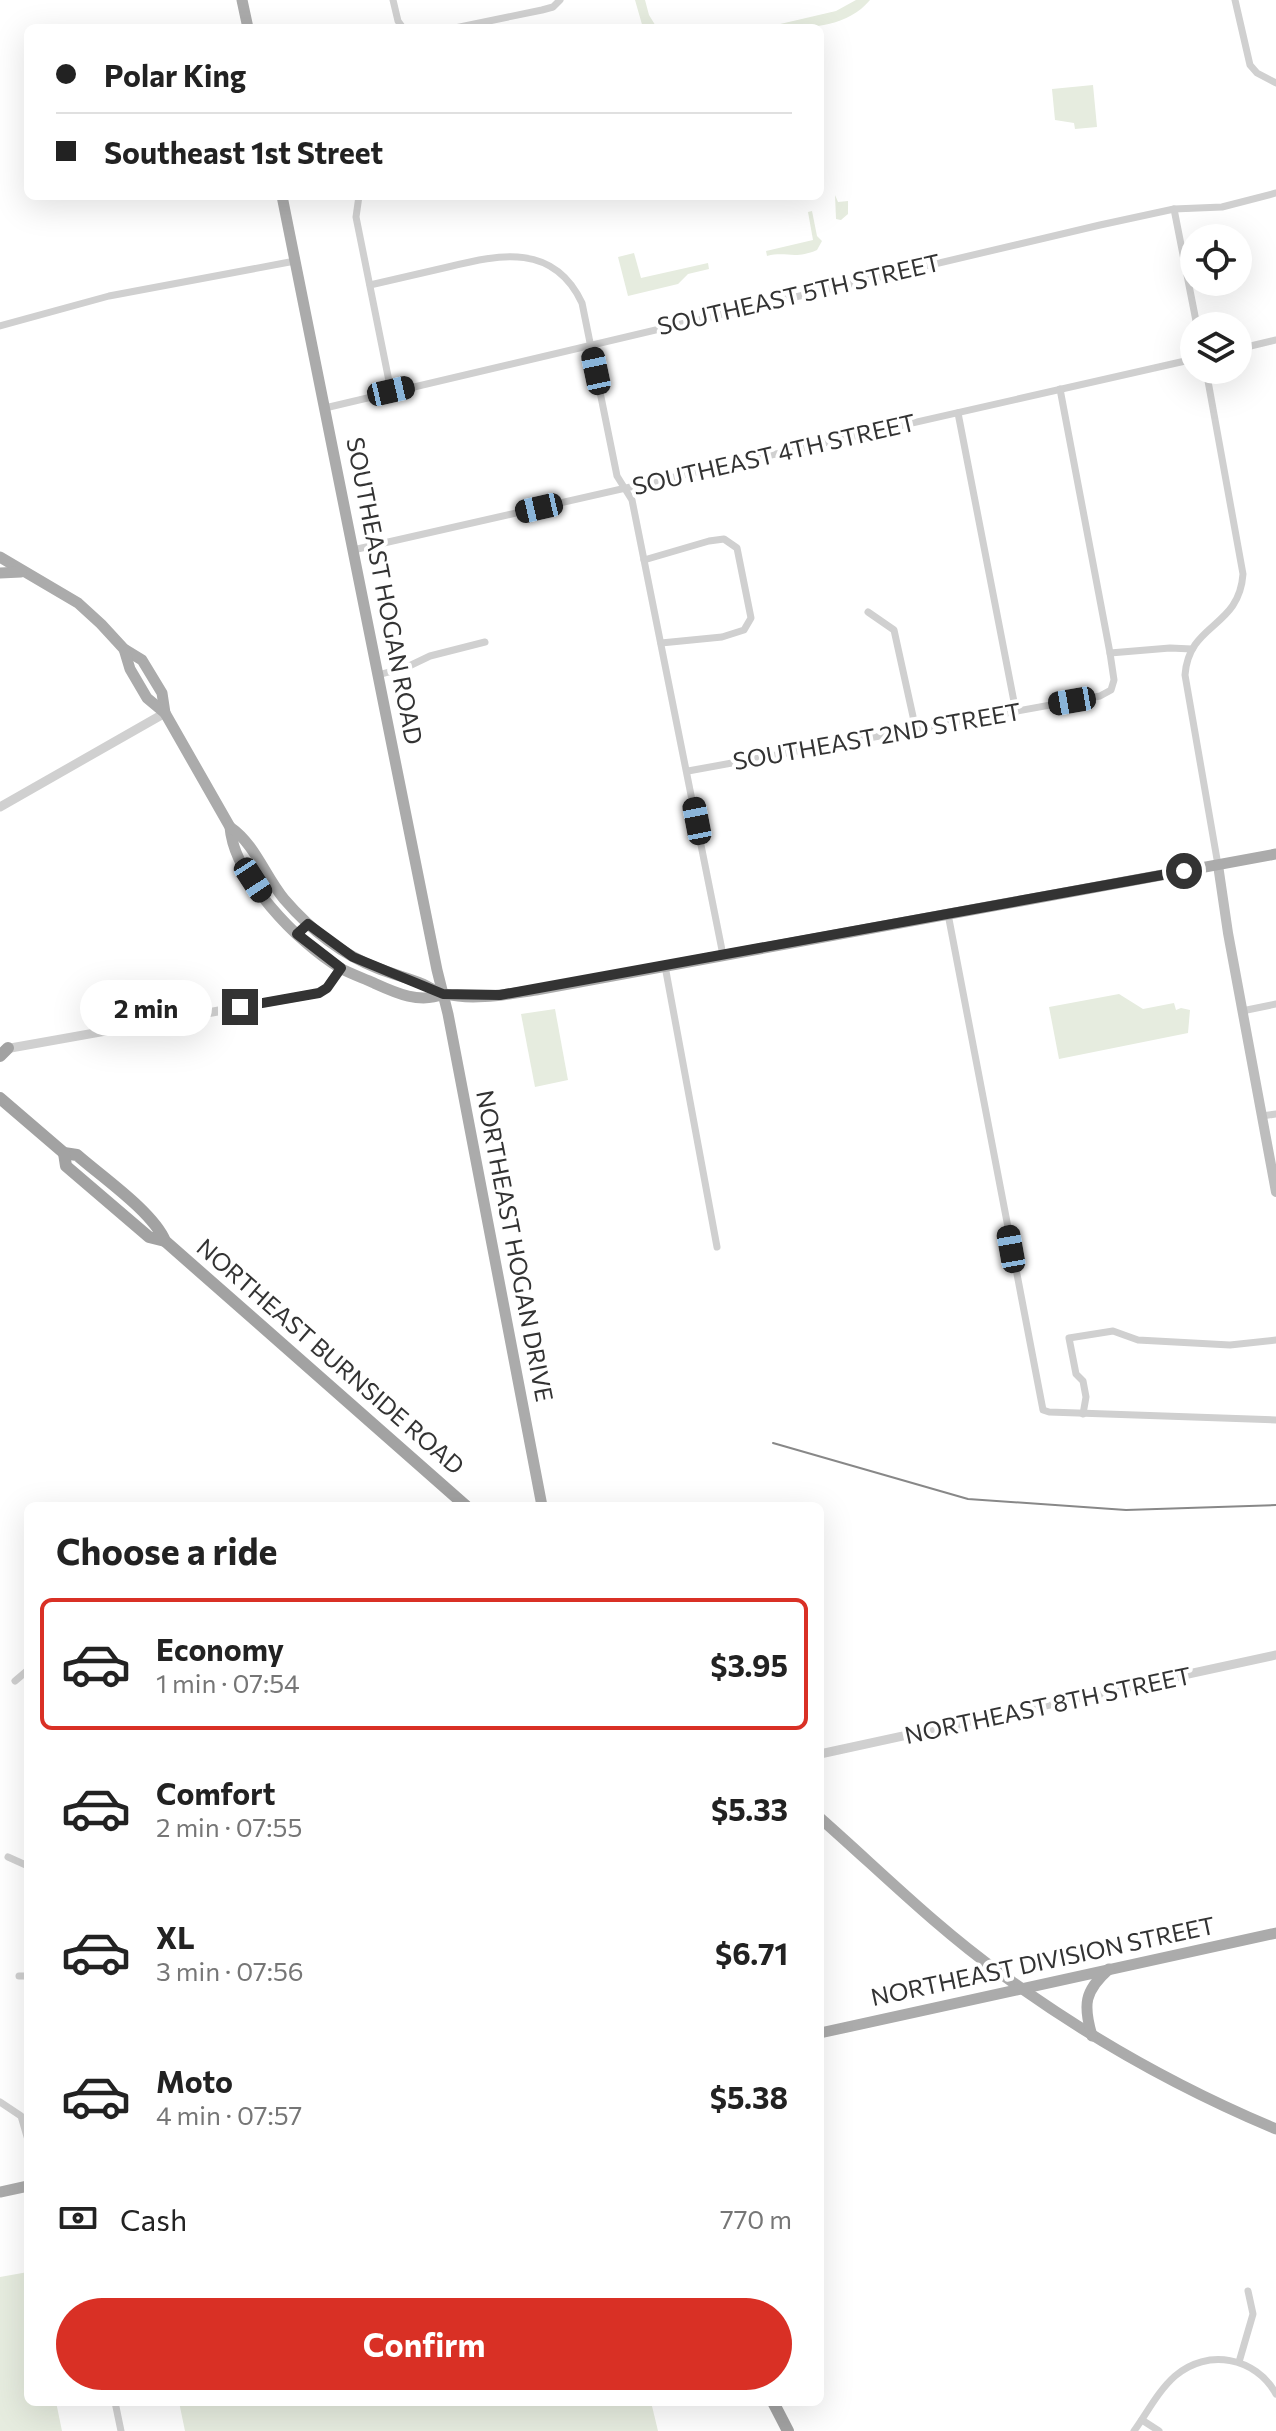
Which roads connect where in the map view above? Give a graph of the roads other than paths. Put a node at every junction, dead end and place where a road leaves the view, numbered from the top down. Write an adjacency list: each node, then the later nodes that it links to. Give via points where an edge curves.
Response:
1 (242, 0): 5 (main road)
2 (393, 0): 6 (street)
3 (560, 0): 7 (street, via 553,7)
4 (1235, 0): 8 (street, via 1250,65)
5 (247, 24)
6 (400, 24)
7 (474, 24)
8 (1276, 83)
9 (1276, 193): 12 (street, SOUTHEAST 5TH STREET, via 1222,207)
10 (283, 200): 13 (main road, SOUTHEAST HOGAN ROAD)
11 (358, 200): 14 (street, via 356,217)
12 (1174, 209): 15 (street); 18 (street, SOUTHEAST 5TH STREET)
13 (295, 261): 16 (street, via 109,296); 24 (main road, SOUTHEAST HOGAN ROAD)
14 (370, 285): 18 (street, via 494,256 531,258 558,272 576,291); 23 (street)
15 (1194, 312)
16 (0, 326)
17 (1276, 340): 19 (street)
18 (590, 344): 23 (street, SOUTHEAST 5TH STREET); 26 (street, via 617,476)
19 (1252, 346)
20 (1180, 362): 22 (street, SOUTHEAST 4TH STREET)
21 (1209, 384): 35 (street, via 1243,574 1237,602)
22 (1060, 389): 25 (street, SOUTHEAST 4TH STREET); 36 (street)
23 (391, 391): 24 (street, SOUTHEAST 5TH STREET)
24 (325, 408): 27 (main road, SOUTHEAST HOGAN ROAD)
25 (958, 413): 26 (street, SOUTHEAST 4TH STREET); 38 (street)
26 (625, 488): 27 (street, SOUTHEAST 4TH STREET); 29 (street)
27 (353, 550): 37 (main road, SOUTHEAST HOGAN ROAD)
28 (0, 557): 30 (main road)
29 (644, 560): 34 (street); 34 (street, via 724,539 737,548 747,589 751,618 744,630)
30 (21, 572): 31 (main road); 39 (main road, via 52,586 101,624 124,649 147,698)
31 (0, 573)
32 (868, 612): 40 (street, via 894,630)
33 (485, 642): 37 (street)
34 (661, 643): 41 (street)
35 (1192, 649): 36 (street); 45 (street, via 1185,683)
36 (1110, 653): 38 (street, SOUTHEAST 2ND STREET, via 1111,690)
37 (378, 675): 52 (main road, SOUTHEAST HOGAN ROAD)
38 (1016, 712): 40 (street, SOUTHEAST 2ND STREET)
39 (165, 713): 42 (street); 43 (main road)
40 (916, 730): 41 (street, SOUTHEAST 2ND STREET)
41 (688, 771): 49 (street)
42 (0, 807)
43 (230, 827): 47 (main road, via 244,837 280,894); 48 (main road, via 231,844 253,880)
44 (1276, 854): 45 (main road)
45 (1218, 865): 46 (main road); 54 (main road)
46 (948, 914): 49 (main road); 66 (street, via 1043,1410)
47 (308, 924): 48 (main road); 52 (main road, via 353,957)
48 (297, 934): 51 (main road)
49 (723, 955): 50 (main road)
50 (665, 966): 52 (main road, via 510,994); 64 (street)
51 (341, 968): 52 (main road, via 402,994 429,1000); 55 (street, via 319,993)
52 (443, 994): 69 (main road, NORTHEAST HOGAN DRIVE)
53 (1276, 1004): 54 (street)
54 (1242, 1011): 58 (main road)
55 (3, 1051)
56 (0, 1098): 59 (highway, NORTHEAST BURNSIDE ROAD)
57 (1276, 1114): 58 (street)
58 (1262, 1116): 61 (main road)
59 (64, 1153): 60 (highway, NORTHEAST BURNSIDE ROAD, via 66,1166); 62 (highway, NORTHEAST BURNSIDE ROAD, via 77,1155)
60 (82, 1180): 62 (highway, via 92,1178 120,1202); 63 (highway, NORTHEAST BURNSIDE ROAD, via 149,1237)
61 (1276, 1192)
62 (139, 1209): 63 (highway, NORTHEAST BURNSIDE ROAD, via 159,1226)
63 (165, 1241): 68 (highway, NORTHEAST BURNSIDE ROAD)
64 (717, 1247)
65 (1276, 1340): 66 (street, via 1230,1345 1138,1340 1113,1331 1069,1338 1086,1397)
66 (1083, 1414): 67 (street)
67 (1276, 1420)
68 (461, 1502)
69 (541, 1502)
70 (1276, 1655): 73 (street, NORTHEAST 8TH STREET)
71 (24, 1673): 72 (street)
72 (15, 1681)
73 (824, 1753)
74 (824, 1822): 79 (main road)
75 (8, 1857): 76 (street)
76 (24, 1864)
77 (1276, 1933): 78 (main road, NORTHEAST DIVISION STREET)
78 (1109, 1969): 79 (main road, NORTHEAST DIVISION STREET); 81 (main road, via 1087,1998)
79 (1021, 1988): 80 (main road, NORTHEAST DIVISION STREET); 81 (main road)
80 (824, 2032)
81 (1092, 2036): 84 (main road, via 1177,2084)
82 (0, 2102): 83 (street, via 21,2116)
83 (24, 2126)
84 (1276, 2129)
85 (24, 2187): 86 (main road)
86 (0, 2192)
87 (1248, 2291): 88 (street, via 1253,2314)
88 (1239, 2362): 89 (street, via 1259,2373); 92 (street, via 1217,2359 1184,2369)
89 (1276, 2394)
90 (116, 2406): 93 (street)
91 (775, 2406): 94 (highway)
92 (1142, 2420): 95 (street); 96 (street)
93 (121, 2431)
94 (788, 2431)
95 (1134, 2431)
96 (1159, 2431)

